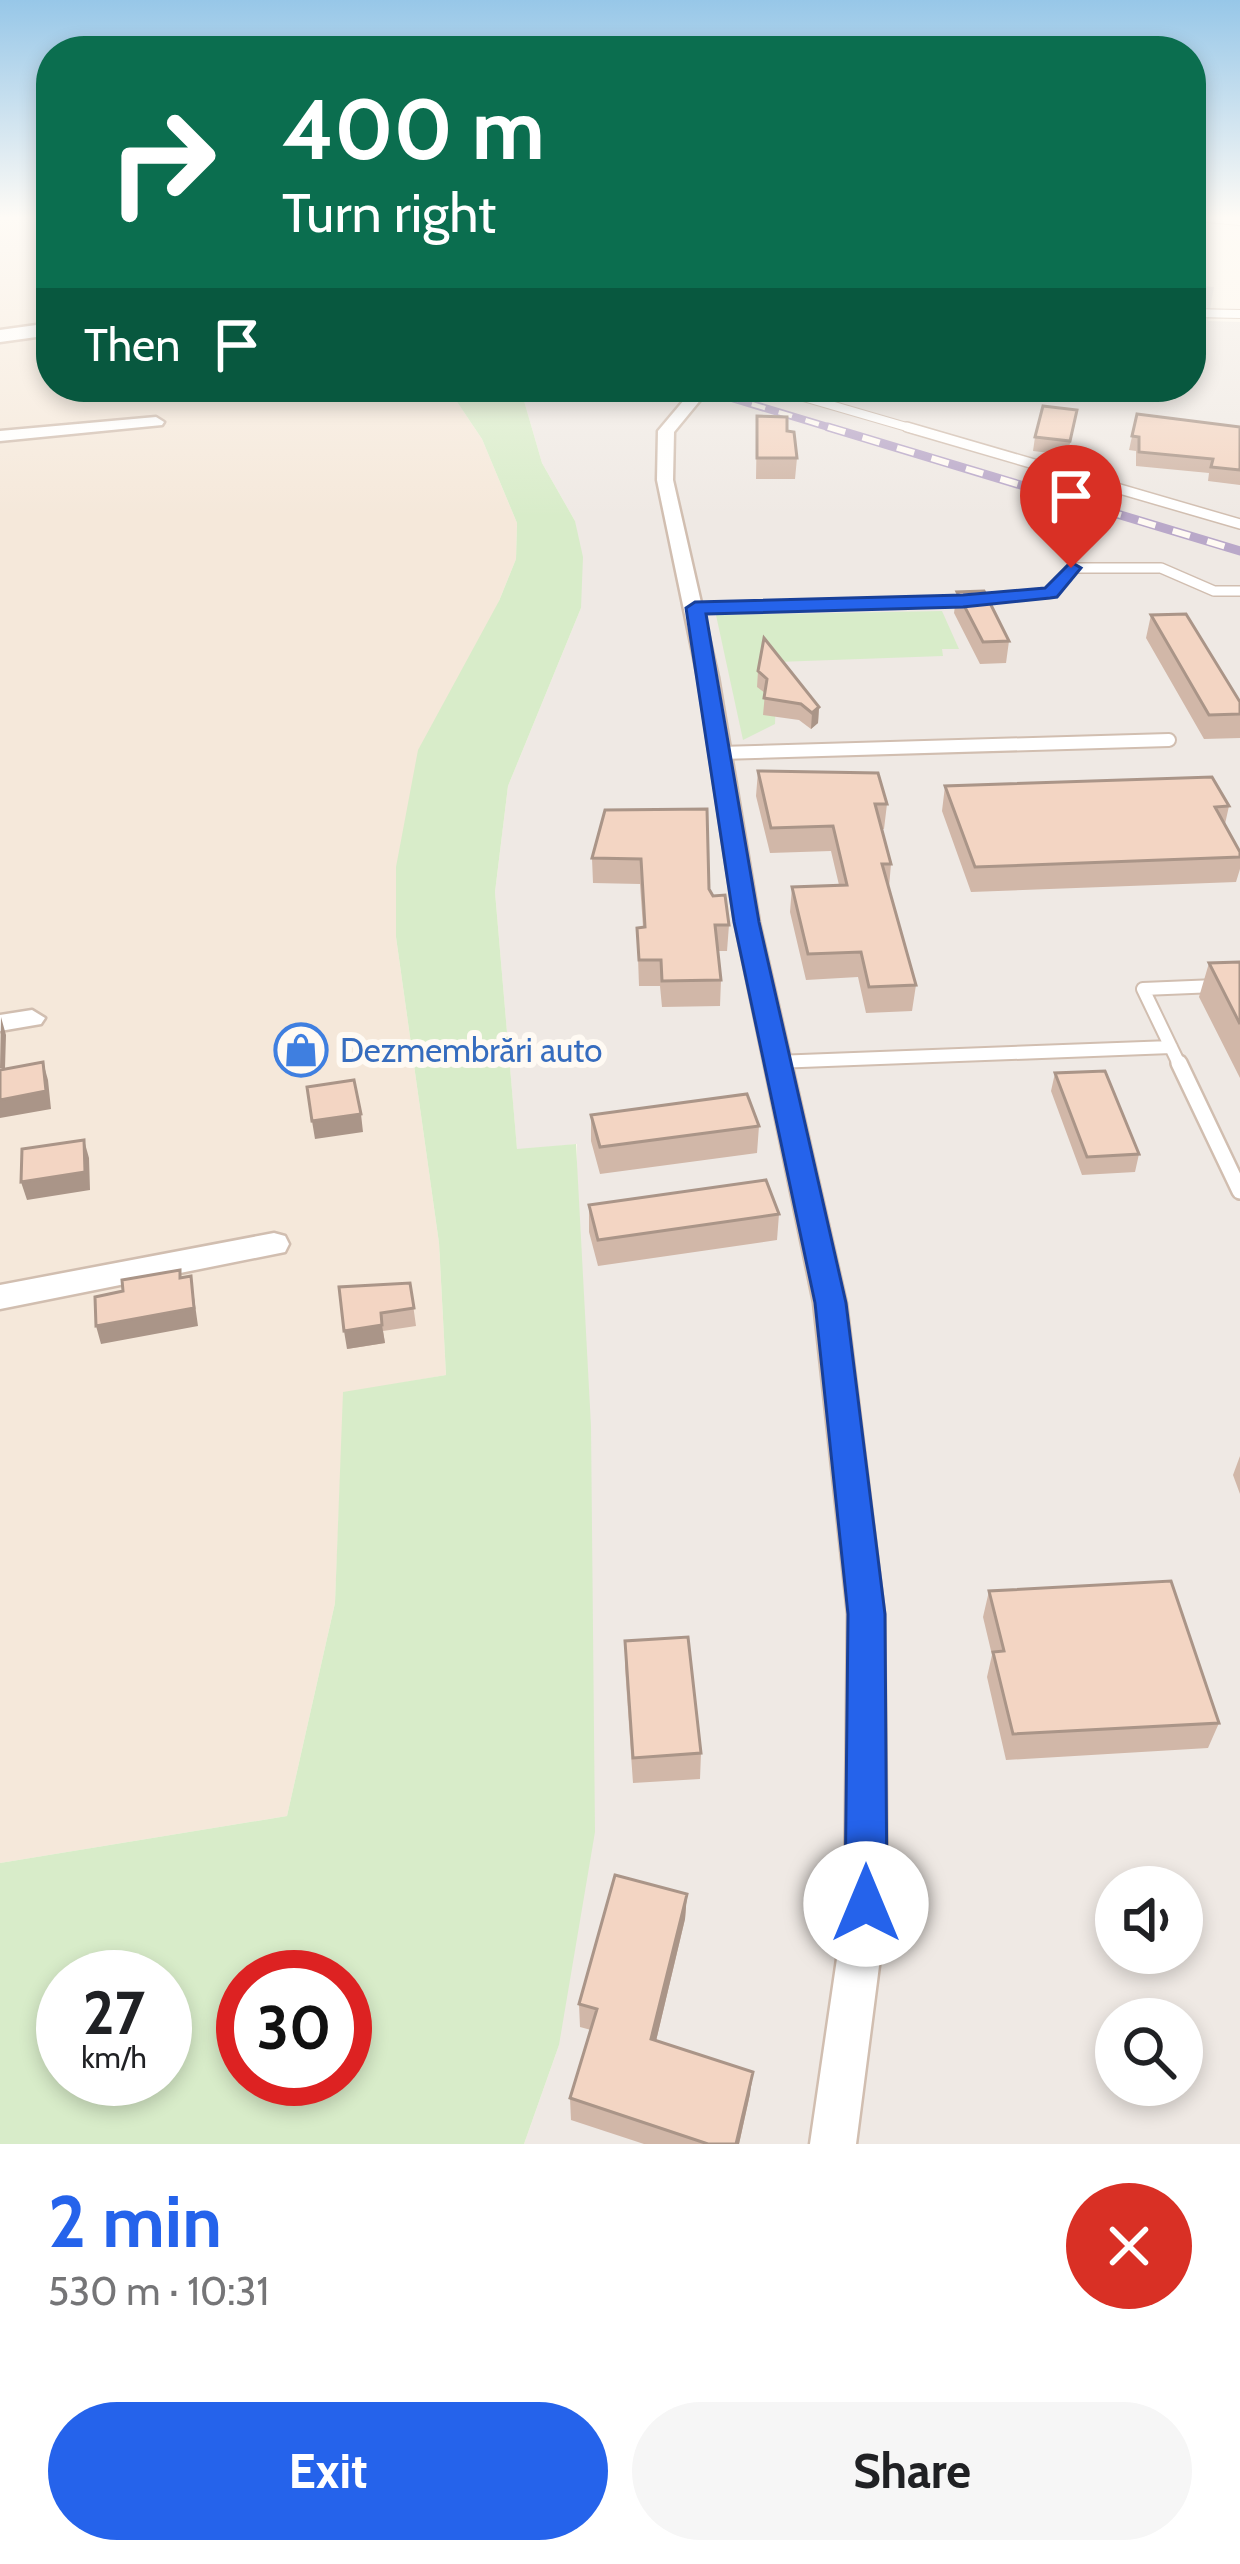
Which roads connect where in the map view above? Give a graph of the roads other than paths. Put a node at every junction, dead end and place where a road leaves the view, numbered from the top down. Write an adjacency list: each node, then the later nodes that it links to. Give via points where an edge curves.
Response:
1 (36, 331): 2 (main road)
2 (0, 336)
3 (689, 402): 9 (street, via 663,443)
4 (821, 402): 7 (lane)
5 (156, 422): 6 (street)
6 (0, 436)
7 (1240, 524)
8 (1240, 591): 9 (lane, via 1214,591 1161,568 1071,568 1050,593)
9 (695, 608): 11 (street)
10 (1169, 740): 11 (lane)
11 (720, 753): 16 (street)
12 (1240, 985): 15 (lane, via 1143,989)
13 (32, 1018): 14 (street)
14 (0, 1023)
15 (1171, 1047): 16 (lane); 17 (lane)
16 (775, 1062): 20 (street, via 830,1303 866,1614 866,1904)
17 (1240, 1191)
18 (274, 1244): 19 (street)
19 (0, 1297)
20 (833, 2144)

